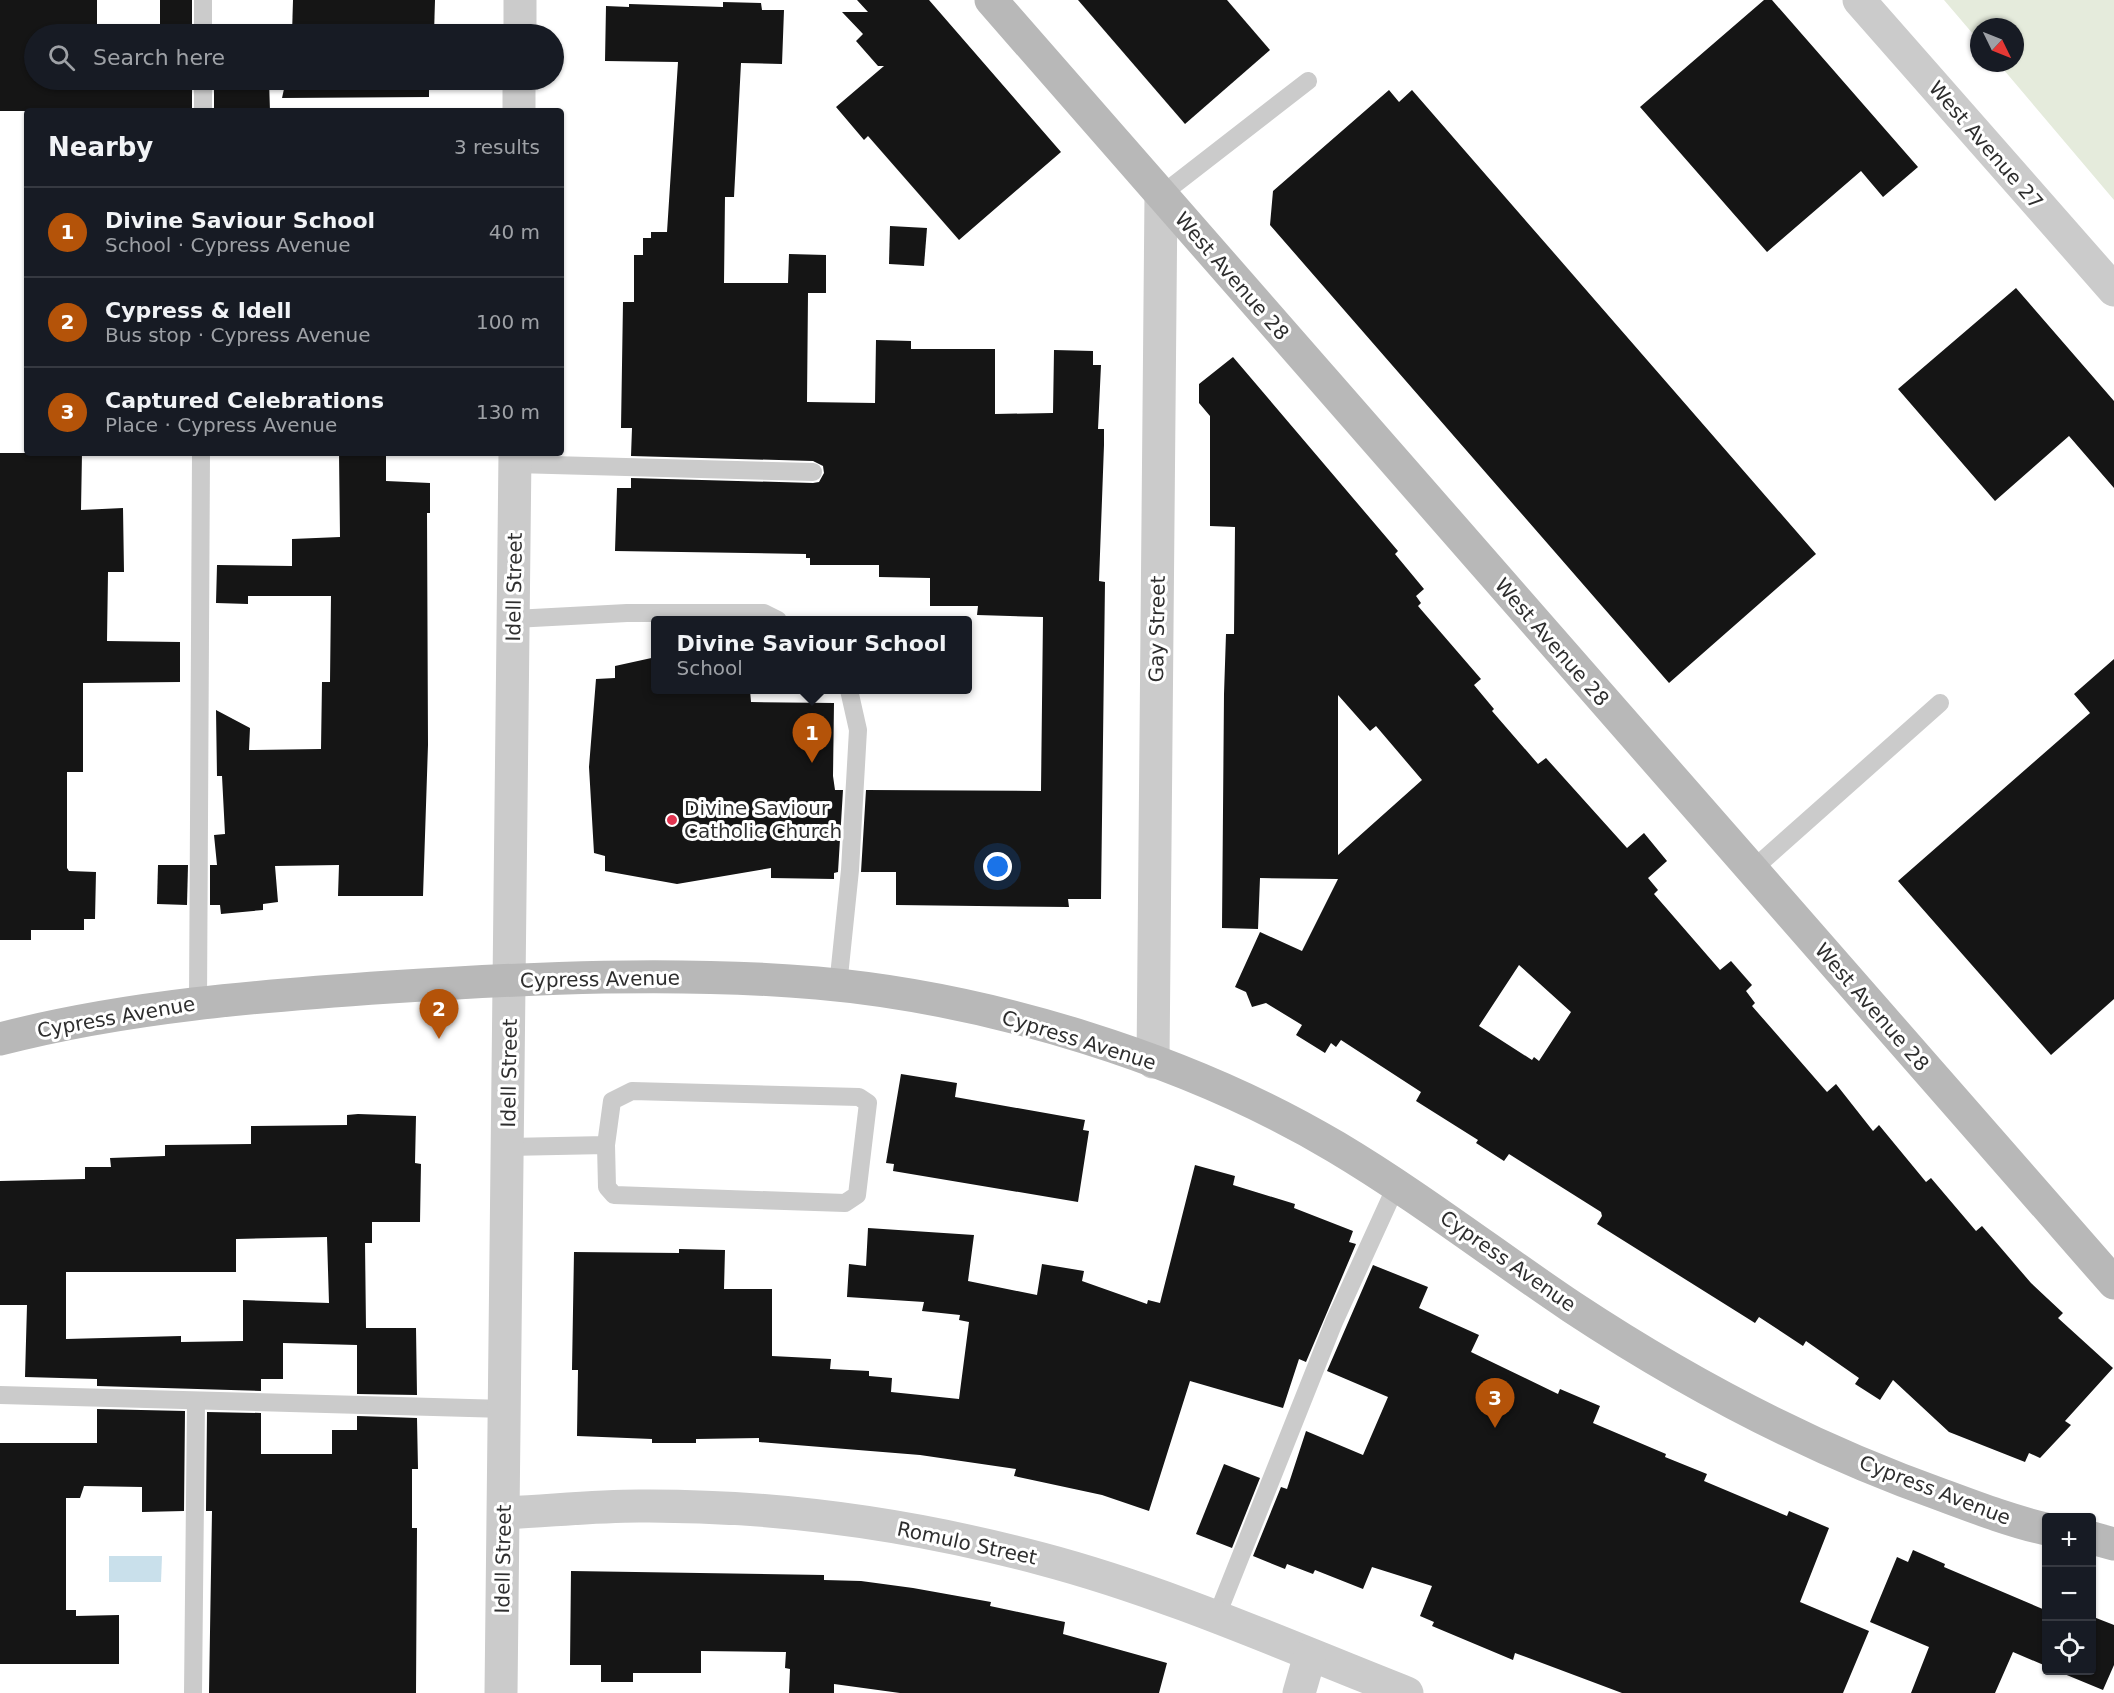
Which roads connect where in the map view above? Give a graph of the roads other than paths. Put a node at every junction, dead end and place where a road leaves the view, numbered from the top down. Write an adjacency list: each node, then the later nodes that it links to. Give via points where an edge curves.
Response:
1 (203, 0): 5 (lane)
2 (520, 0): 6 (street)
3 (991, 0): 12 (street, West Avenue 28)
4 (1859, 0): 13 (street, West Avenue 27)
5 (203, 24)
6 (520, 24)
7 (1308, 81): 12 (lane)
8 (203, 90): 10 (lane)
9 (519, 90): 11 (street)
10 (203, 108)
11 (519, 108)
12 (1161, 195): 21 (street, West Avenue 28); 26 (street, Gay Street)
13 (2114, 290)
14 (201, 456): 24 (lane)
15 (515, 458): 16 (lane); 18 (street, Idell Street)
16 (813, 472)
17 (769, 616): 18 (lane, via 627,613)
18 (514, 619): 22 (street, Idell Street)
19 (850, 694): 23 (lane, via 858,730)
20 (1940, 703): 21 (lane)
21 (1752, 870): 30 (street, West Avenue 28)
22 (510, 980): 23 (street, Cypress Avenue, via 729,977); 24 (street, Cypress Avenue); 28 (street, Idell Street)
23 (838, 986): 26 (street, Cypress Avenue, via 936,1000 1050,1028)
24 (198, 1002): 25 (street, Cypress Avenue, via 56,1024)
25 (0, 1039)
26 (1153, 1062): 29 (street, Cypress Avenue, via 1256,1106)
27 (606, 1144): 27 (lane, via 607,1187 614,1195 845,1203 857,1195 868,1103 859,1096 632,1091 612,1101); 28 (lane)
28 (508, 1147): 33 (street, Idell Street)
29 (1397, 1184): 35 (street, Cypress Avenue, via 1572,1306 1688,1378 1789,1431 1904,1482); 36 (lane, via 1334,1322)
30 (2114, 1283)
31 (0, 1395): 32 (lane)
32 (196, 1401): 33 (lane); 38 (lane)
33 (505, 1409): 34 (street, Idell Street)
34 (504, 1513): 36 (street, Romulo Street, via 639,1506 843,1518 944,1535 1043,1559); 39 (street, Idell Street)
35 (2042, 1528)
36 (1216, 1618): 37 (street, Romulo Street)
37 (1310, 1655): 40 (street); 41 (street, Romulo Street)
38 (193, 1693)
39 (501, 1693)
40 (1299, 1693)
41 (1407, 1693)

